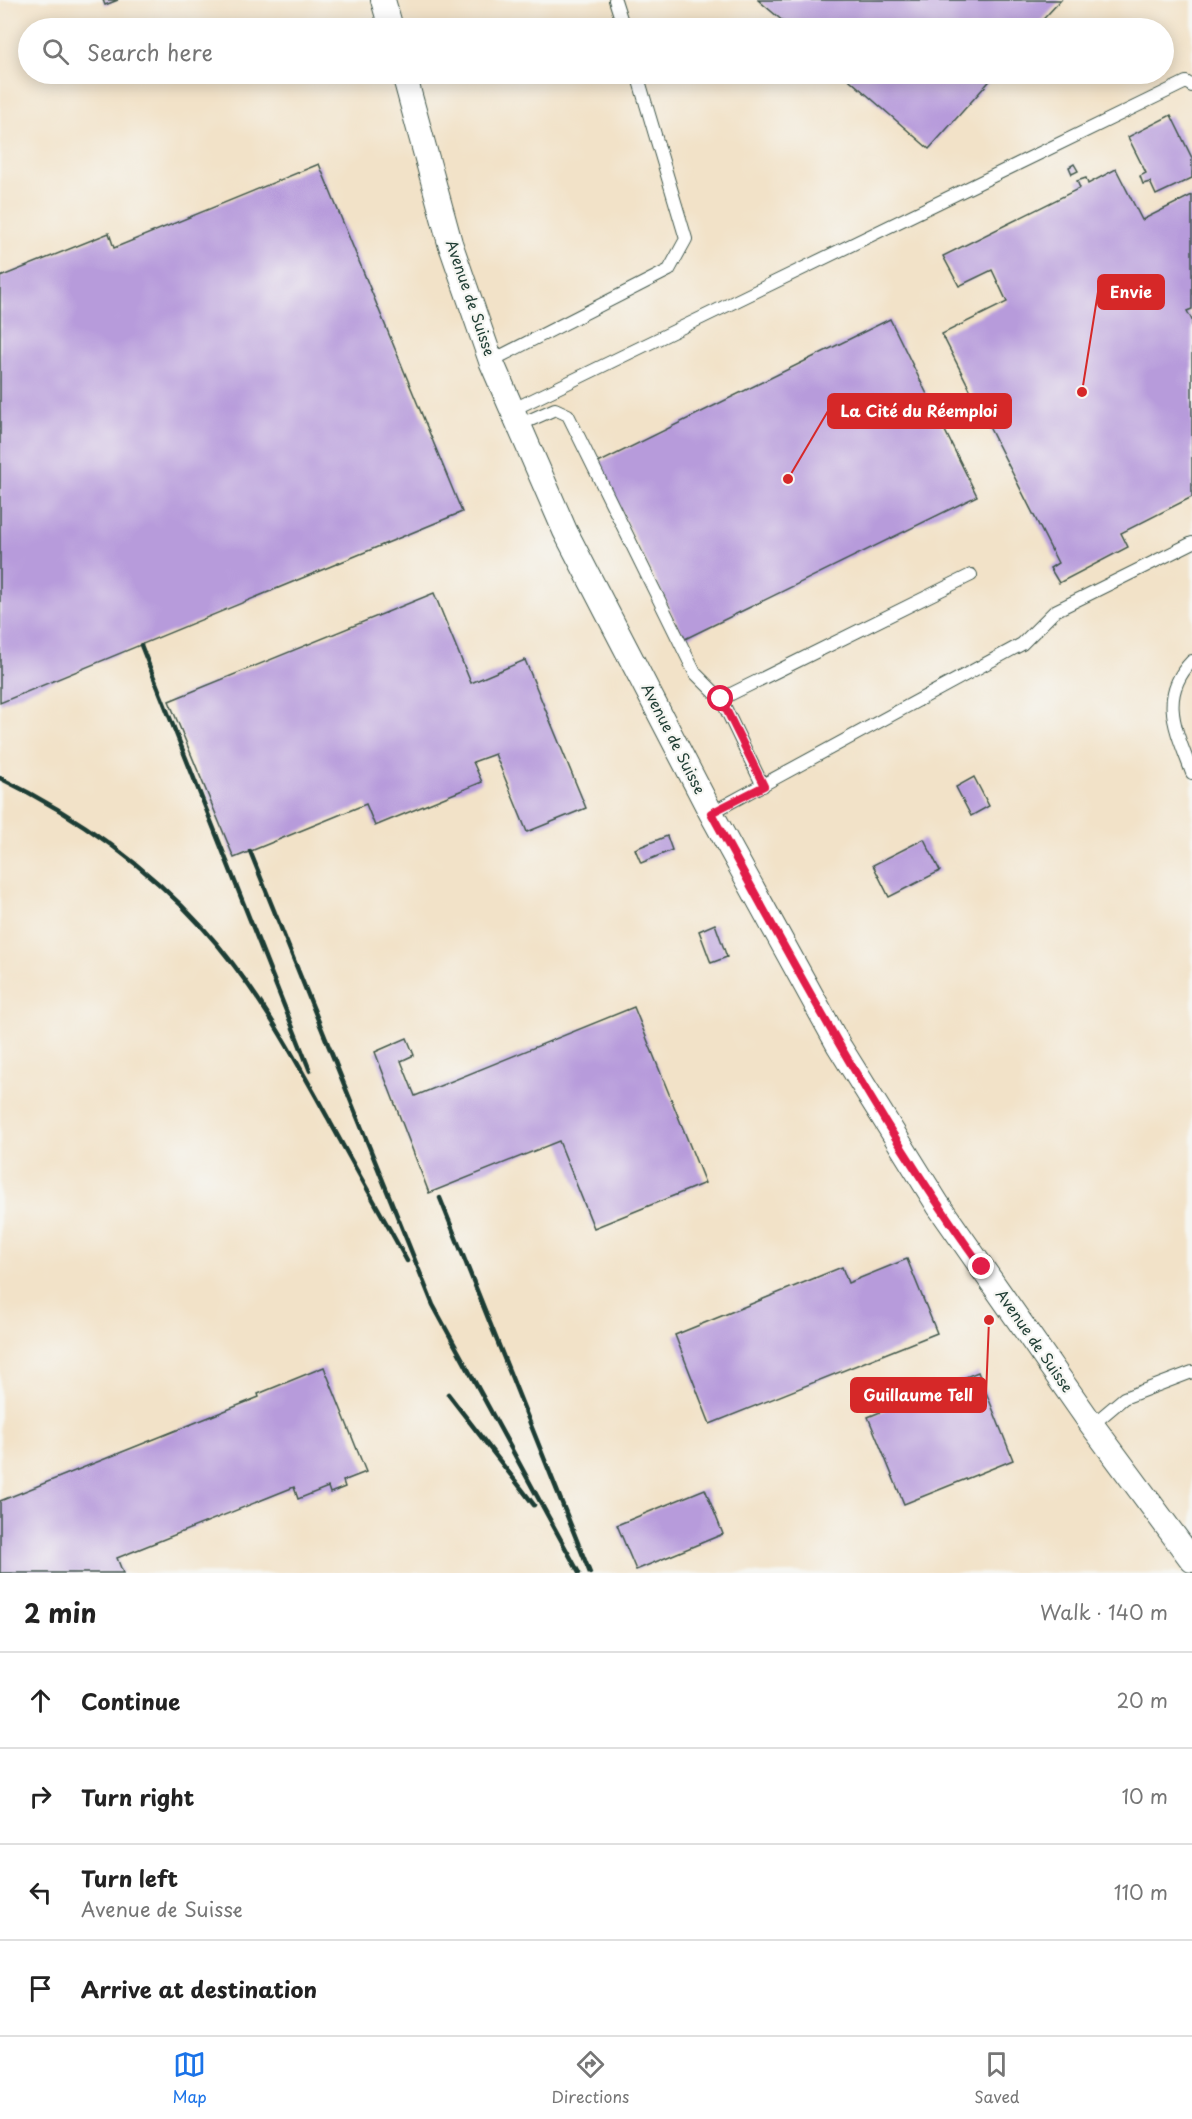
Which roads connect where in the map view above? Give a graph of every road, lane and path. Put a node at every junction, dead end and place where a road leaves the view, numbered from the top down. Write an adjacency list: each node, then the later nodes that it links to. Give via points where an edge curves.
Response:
1 (383, 0): 3 (street)
2 (615, 0): 4 (lane)
3 (388, 18)
4 (621, 18)
5 (407, 84): 8 (street, Avenue de Suisse, via 450,243)
6 (640, 84): 8 (lane, via 686,239 669,270)
7 (1192, 86): 9 (lane, via 1186,82)
8 (491, 361): 9 (street, Avenue de Suisse)
9 (516, 418): 13 (lane, via 555,409 568,415 695,673); 16 (street, Avenue de Suisse, via 566,531)
10 (1192, 543): 15 (lane, via 1055,611 1022,644)
11 (971, 575): 13 (lane)
12 (1192, 661): 14 (lane, via 1174,687 1172,719)
13 (721, 699): 15 (lane)
14 (1192, 773)
15 (764, 786): 16 (lane)
16 (711, 813): 18 (street, Avenue de Suisse, via 839,1046 938,1205)
17 (1192, 1372): 18 (lane, via 1124,1398)
18 (1092, 1425): 19 (street, Avenue de Suisse)
19 (1192, 1560)

